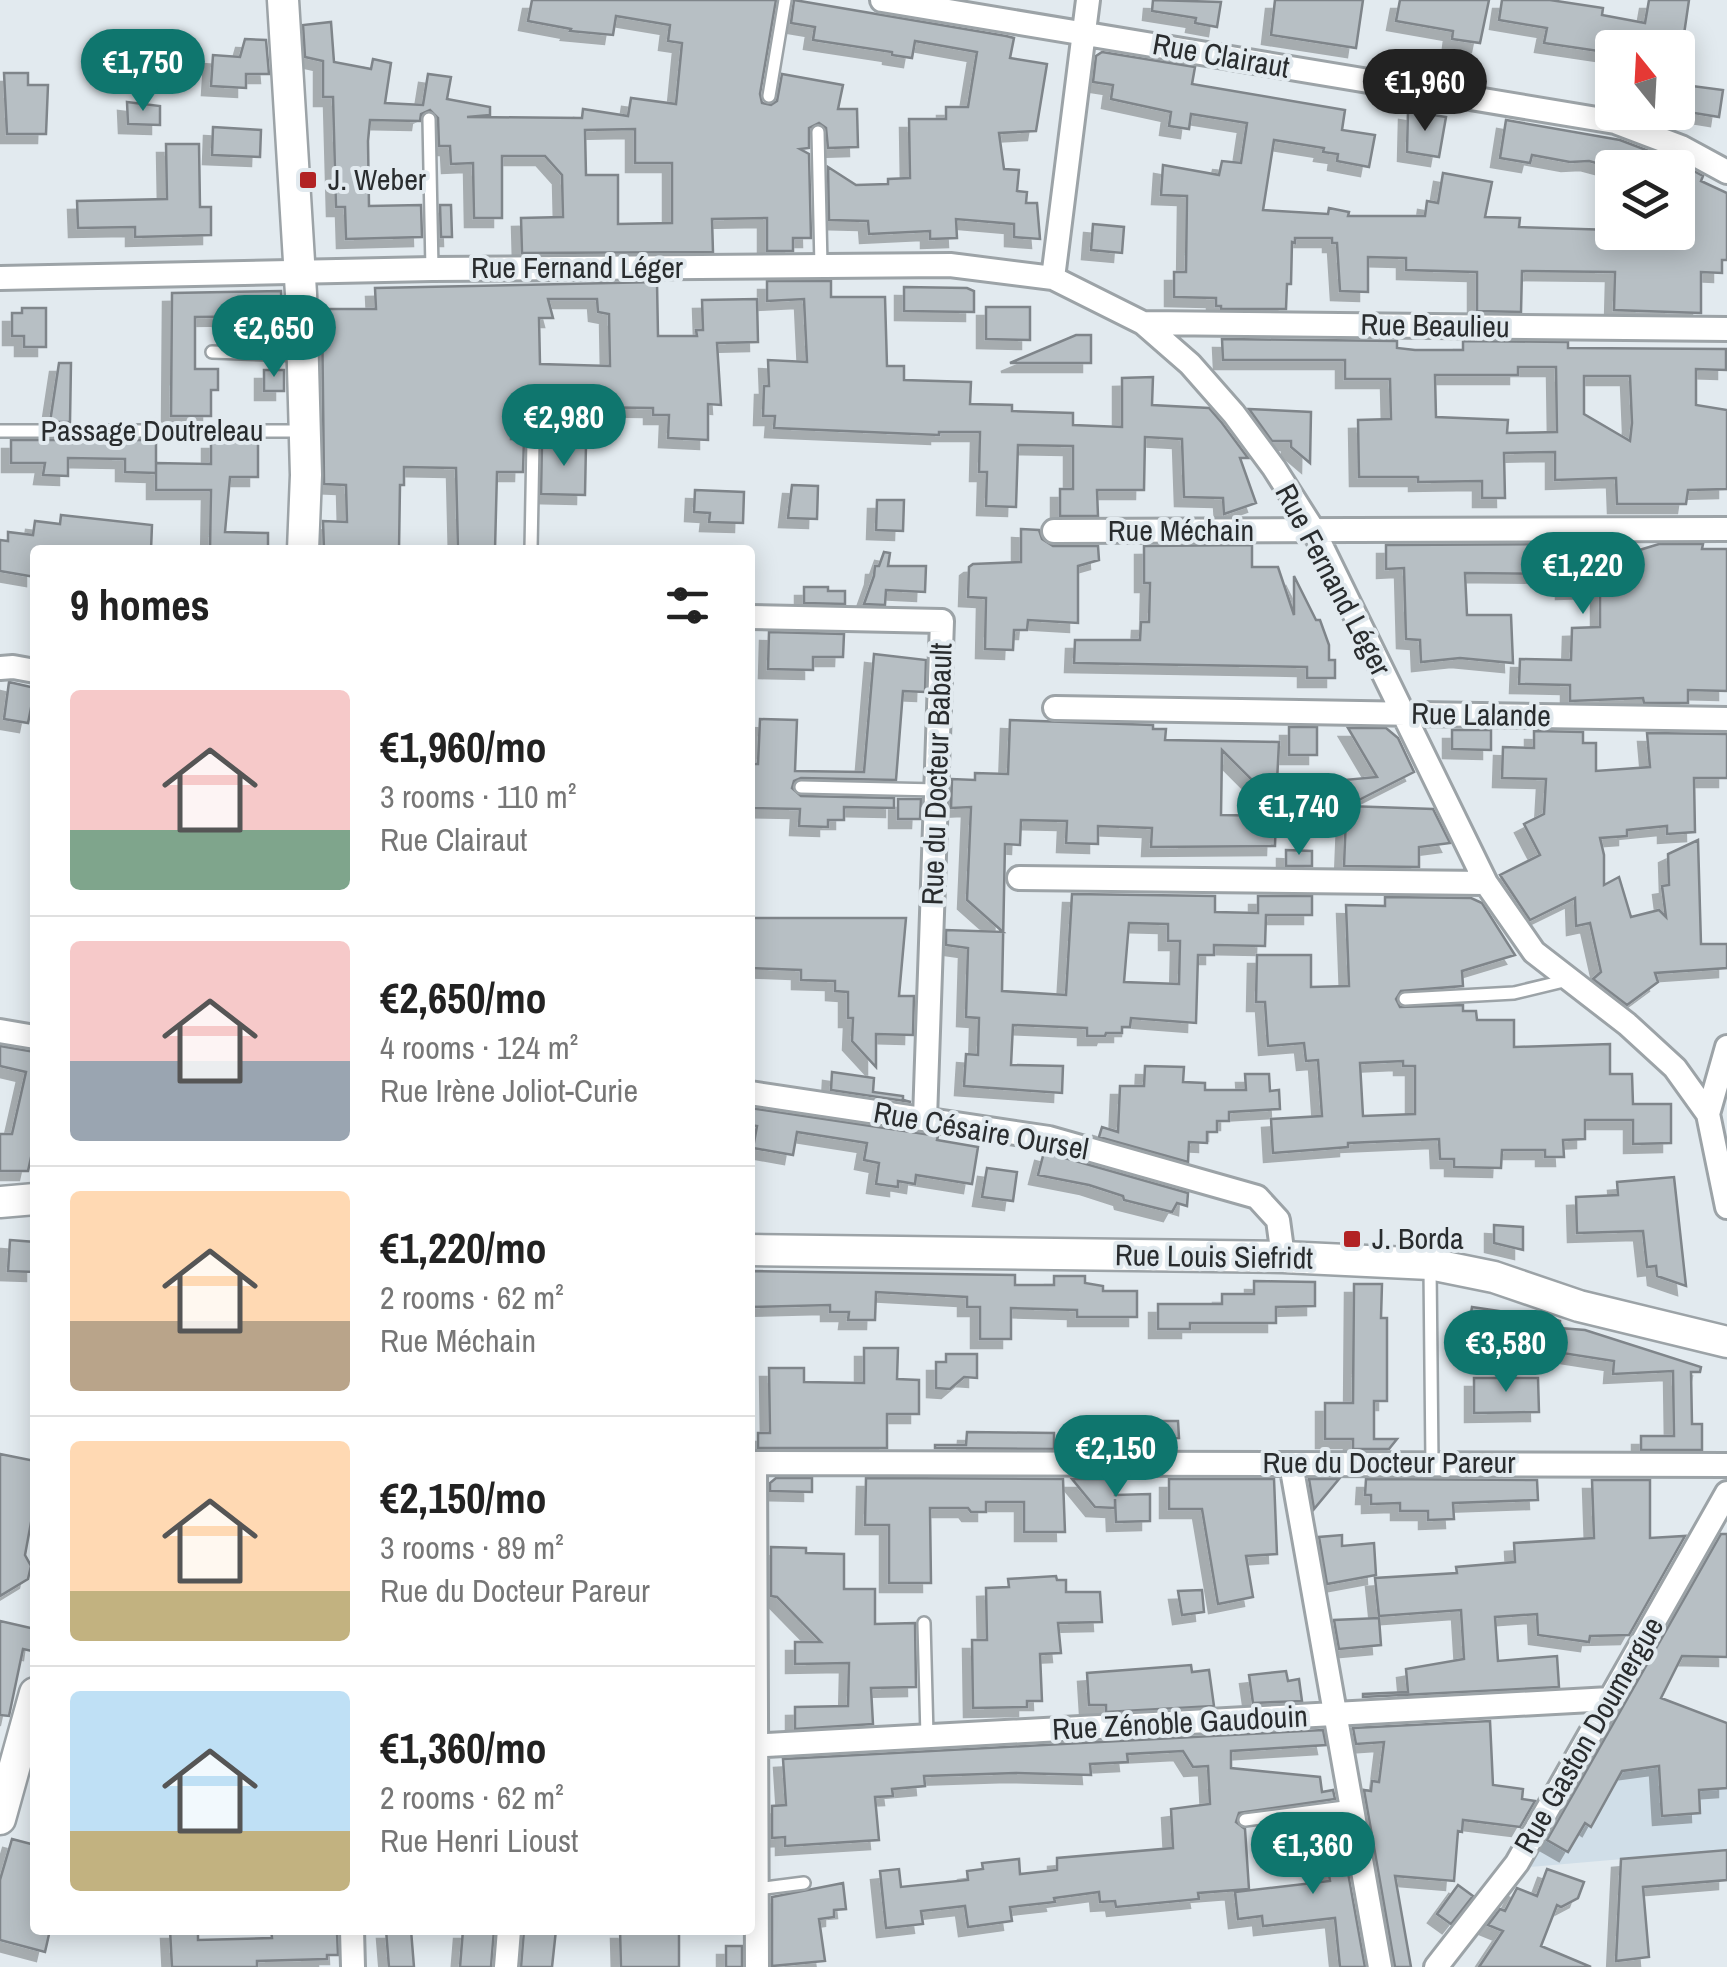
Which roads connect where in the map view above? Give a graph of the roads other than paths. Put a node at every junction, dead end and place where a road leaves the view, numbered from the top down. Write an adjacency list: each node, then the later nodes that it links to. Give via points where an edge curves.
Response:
1 (282, 0): 12 (street)
2 (785, 0): 6 (lane)
3 (882, 0): 5 (street, Rue Clairaut)
4 (1088, 0): 5 (street)
5 (1082, 32): 9 (street, Rue Clairaut, via 1615,122); 14 (street)
6 (769, 96)
7 (429, 119): 11 (lane)
8 (818, 132): 10 (lane)
9 (1727, 172)
10 (822, 266): 11 (street, Rue Fernand Léger); 14 (street, Rue Fernand Léger, via 950,266)
11 (432, 270): 12 (street, Rue Fernand Léger)
12 (300, 272): 13 (street, Rue Fernand Léger); 18 (street)
13 (0, 278)
14 (1053, 278): 15 (street, Rue Fernand Léger)
15 (1143, 323): 16 (street, Rue Beaulieu); 23 (street, Rue Fernand Léger, via 1234,414)
16 (1727, 328)
17 (212, 352): 18 (lane)
18 (302, 354): 20 (street)
19 (0, 431): 20 (lane, Passage Doutreleau)
20 (305, 431): 25 (street)
21 (533, 441): 26 (lane)
22 (1727, 529): 23 (street, Rue Méchain)
23 (1314, 530): 24 (street, Rue Méchain); 31 (street, Rue Fernand Léger)
24 (1054, 531)
25 (303, 545)
26 (531, 545)
27 (755, 618): 34 (street, Rue du Docteur Babault, via 942,621)
28 (0, 668): 29 (street)
29 (30, 671)
30 (1055, 708): 31 (street, Rue Lalande)
31 (1402, 713): 32 (street, Rue Lalande); 36 (street, Rue Fernand Léger)
32 (1727, 719)
33 (801, 787): 34 (lane)
34 (936, 790): 44 (street, Rue du Docteur Babault)
35 (1019, 878): 36 (street)
36 (1486, 883): 37 (street, Rue Fernand Léger, via 1534,952)
37 (1568, 980): 38 (lane, via 1514,994); 43 (street, Rue Fernand Léger, via 1675,1068)
38 (1405, 999)
39 (0, 1031): 40 (street)
40 (30, 1037)
41 (1727, 1047): 43 (street)
42 (755, 1094): 44 (street, Rue Césaire Oursel)
43 (1708, 1114): 47 (street, Rue Fernand Léger)
44 (926, 1119): 49 (street, Rue Césaire Oursel, via 1050,1138 1257,1197 1278,1220)
45 (30, 1199): 46 (street)
46 (0, 1202)
47 (1727, 1206)
48 (755, 1250): 49 (street, Rue Louis Siefridt)
49 (1283, 1258): 50 (street, Rue Louis Siefridt)
50 (1430, 1264): 51 (street, Rue Louis Siefridt); 53 (lane)
51 (1727, 1342)
52 (755, 1462): 54 (street, Rue du Docteur Pareur)
53 (1432, 1462): 54 (street, Rue du Docteur Pareur); 55 (street, Rue du Docteur Pareur)
54 (1291, 1464): 59 (street)
55 (1727, 1465)
56 (1727, 1494): 58 (street, Rue Gaston Doumergue)
57 (924, 1622): 61 (lane)
58 (1610, 1699): 59 (street, Rue Zénoble Gaudouin); 75 (street, Rue Gaston Doumergue, via 1518,1862)
59 (1336, 1714): 61 (street, Rue Zénoble Gaudouin); 63 (street)
60 (30, 1716): 64 (street)
61 (926, 1736): 62 (street, Rue Zénoble Gaudouin)
62 (755, 1746)
63 (1352, 1806): 65 (lane); 74 (street)
64 (0, 1819)
65 (1246, 1820)
66 (804, 1883): 67 (lane)
67 (755, 1886)
68 (755, 1913): 73 (street)
69 (352, 1935): 71 (street)
70 (509, 1935): 72 (street)
71 (354, 1967)
72 (506, 1967)
73 (757, 1967)
74 (1380, 1967)
75 (1436, 1967)

